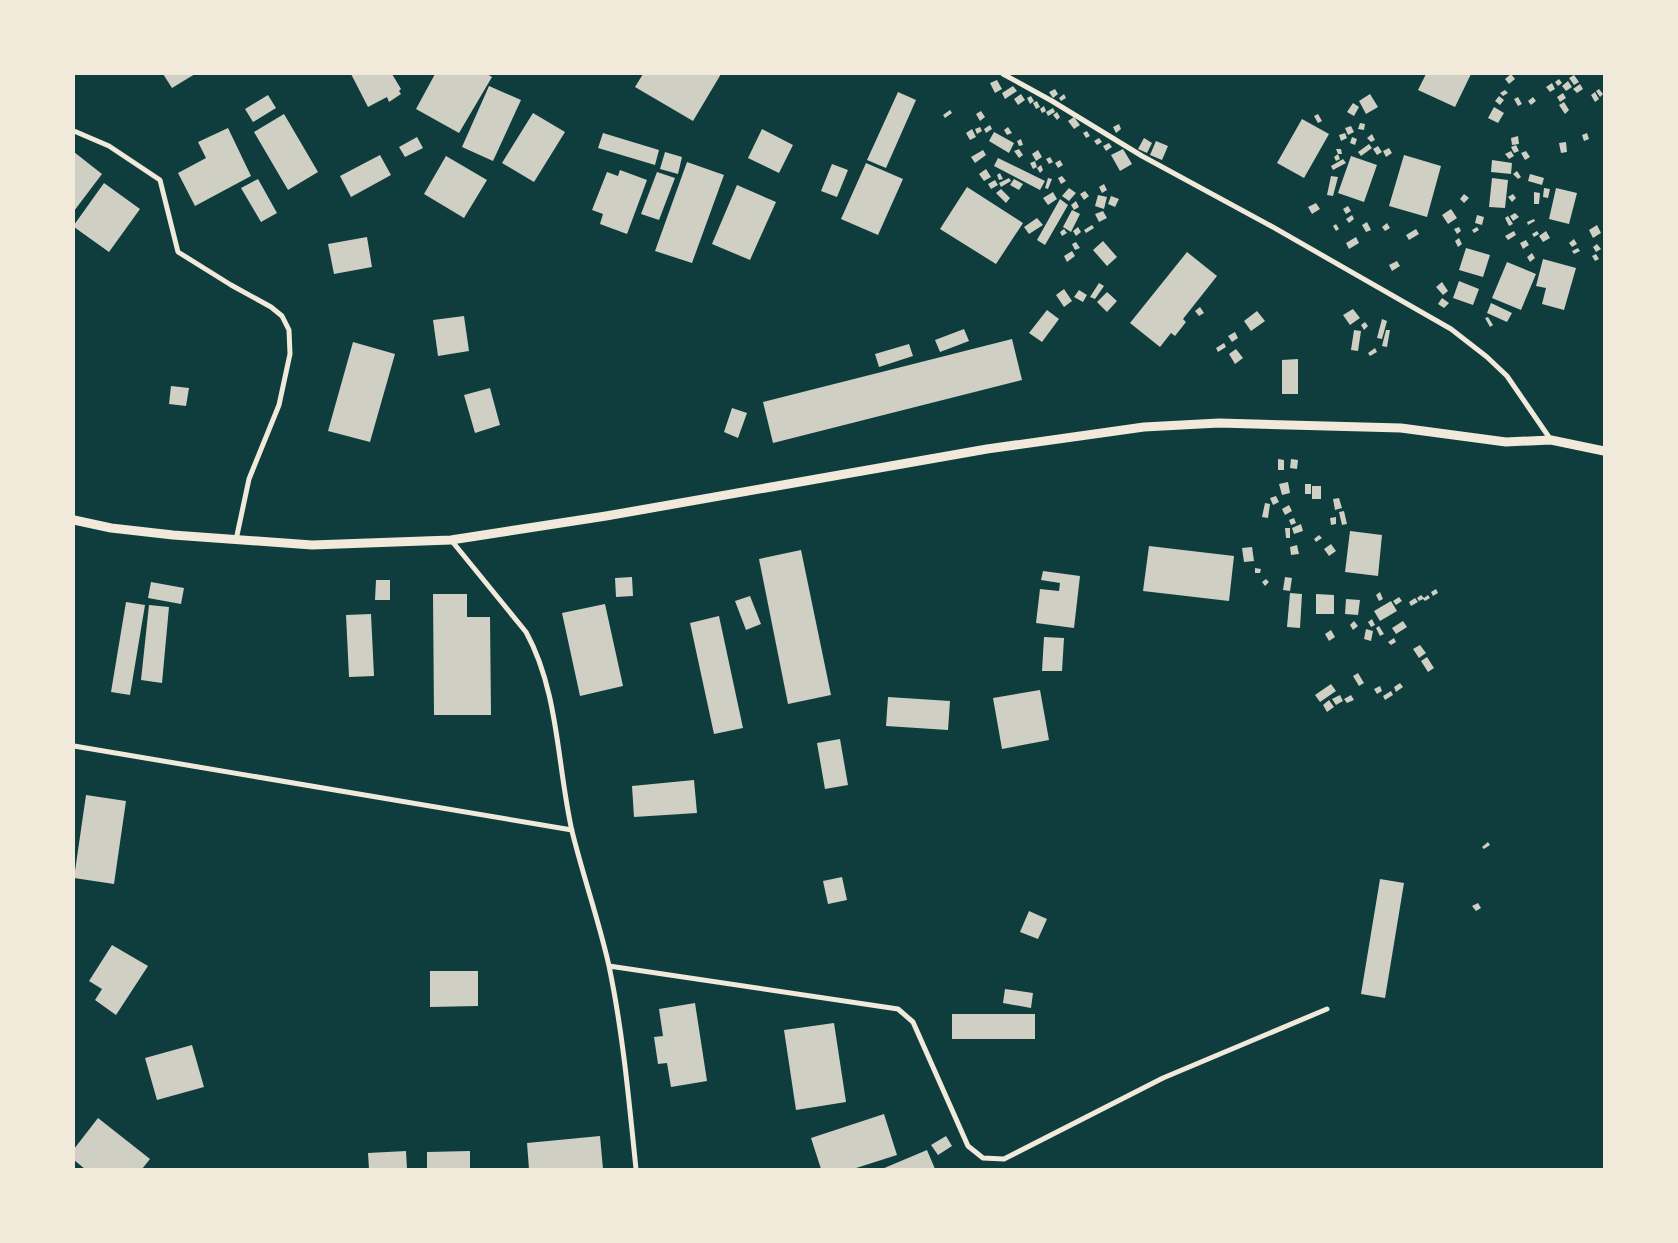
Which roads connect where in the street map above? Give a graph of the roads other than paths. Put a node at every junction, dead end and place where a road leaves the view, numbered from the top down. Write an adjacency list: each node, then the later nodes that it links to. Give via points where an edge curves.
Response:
1 (1003, 74): 3 (street, via 1451,330 1487,356 1507,376)
2 (74, 131): 7 (street, via 109,146 160,180 178,252 271,307 282,316 289,330 290,354 279,405 249,478)
3 (1551, 440): 4 (street); 6 (street, via 1506,442 1381,427 1219,423 1144,427 987,449)
4 (1604, 451)
5 (74, 520): 7 (street, via 120,529)
6 (452, 540): 7 (street, via 312,545); 9 (street, via 526,632 534,647 549,697)
7 (236, 541)
8 (74, 746): 9 (street)
9 (572, 830): 10 (street)
10 (609, 966): 11 (street, via 898,1009 914,1022 968,1146 983,1158 1004,1159 1163,1078); 12 (street, via 625,1066)
11 (1327, 1009)
12 (636, 1169)

